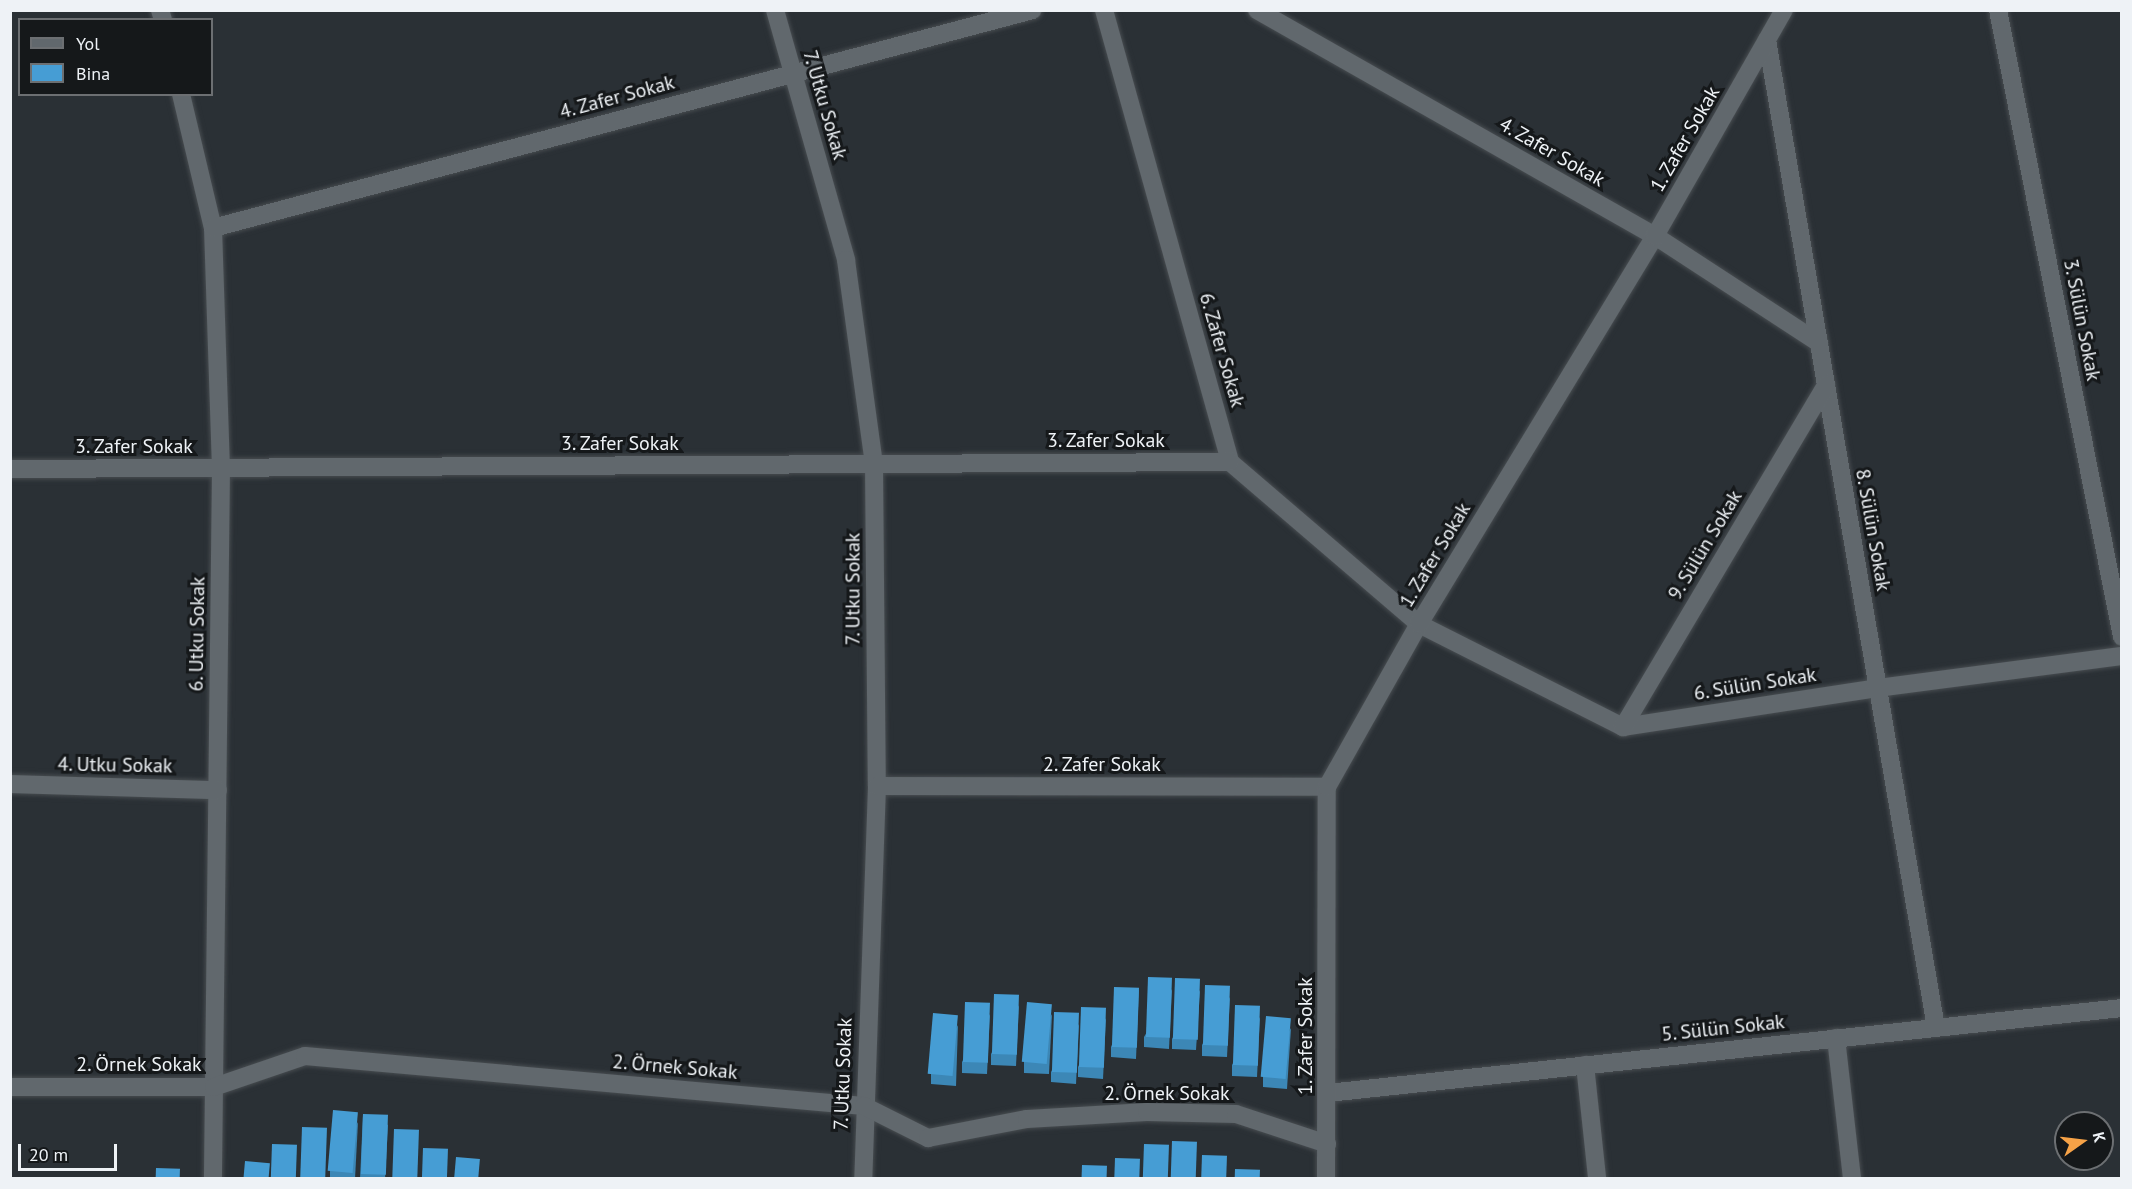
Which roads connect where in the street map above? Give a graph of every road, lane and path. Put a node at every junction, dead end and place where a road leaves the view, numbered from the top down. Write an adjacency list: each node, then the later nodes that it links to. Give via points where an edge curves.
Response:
1 (775, 10): 8 (street, 7. Utku Sokak)
2 (1033, 10): 8 (street, 4. Zafer Sokak)
3 (1104, 10): 14 (street, 6. Zafer Sokak)
4 (1257, 10): 11 (street, 4. Zafer Sokak)
5 (1784, 10): 7 (street, 1. Zafer Sokak)
6 (1998, 10): 19 (street, 3. Sülün Sokak)
7 (1767, 40): 11 (street, 1. Zafer Sokak); 12 (street, 8. Sülün Sokak)
8 (793, 73): 10 (street, 4. Zafer Sokak); 15 (street, 7. Utku Sokak, via 846,260)
9 (181, 96): 10 (street, 6. Utku Sokak)
10 (213, 228): 16 (street, 6. Utku Sokak)
11 (1655, 236): 12 (street, 4. Zafer Sokak); 18 (street, 1. Zafer Sokak)
12 (1819, 343): 13 (street, 8. Sülün Sokak)
13 (1826, 386): 21 (street, 8. Sülün Sokak); 22 (street, 9. Sülün Sokak)
14 (1230, 462): 15 (street, 3. Zafer Sokak); 18 (street)
15 (874, 464): 16 (street, 3. Zafer Sokak); 24 (street, 7. Utku Sokak)
16 (221, 468): 17 (street, 3. Zafer Sokak); 26 (street, 6. Utku Sokak)
17 (10, 470)
18 (1419, 624): 22 (street); 25 (street, 1. Zafer Sokak)
19 (2121, 638)
20 (2121, 656): 21 (street, 6. Sülün Sokak)
21 (1878, 688): 22 (street, 6. Sülün Sokak); 28 (street, 8. Sülün Sokak)
22 (1623, 728)
23 (10, 784): 26 (street, 4. Utku Sokak)
24 (877, 786): 25 (street, 2. Zafer Sokak); 34 (street, 7. Utku Sokak)
25 (1327, 786): 33 (street, 1. Zafer Sokak)
26 (218, 790): 32 (street, 6. Utku Sokak)
27 (2121, 1008): 28 (street, 5. Sülün Sokak)
28 (1936, 1028): 29 (street, 5. Sülün Sokak)
29 (1836, 1038): 30 (street, 5. Sülün Sokak); 40 (street)
30 (1585, 1065): 33 (street, 5. Sülün Sokak); 39 (street)
31 (10, 1087): 32 (street, 2. Örnek Sokak)
32 (214, 1087): 34 (street, 2. Örnek Sokak, via 305,1056); 36 (street, 6. Utku Sokak)
33 (1328, 1093): 35 (street, 1. Zafer Sokak)
34 (864, 1106): 35 (street, 2. Örnek Sokak, via 928,1138 1027,1119 1148,1112 1236,1114); 37 (street, 7. Utku Sokak)
35 (1327, 1144): 38 (street, 1. Zafer Sokak)
36 (213, 1179)
37 (863, 1179)
38 (1326, 1179)
39 (1597, 1179)
40 (1852, 1179)

